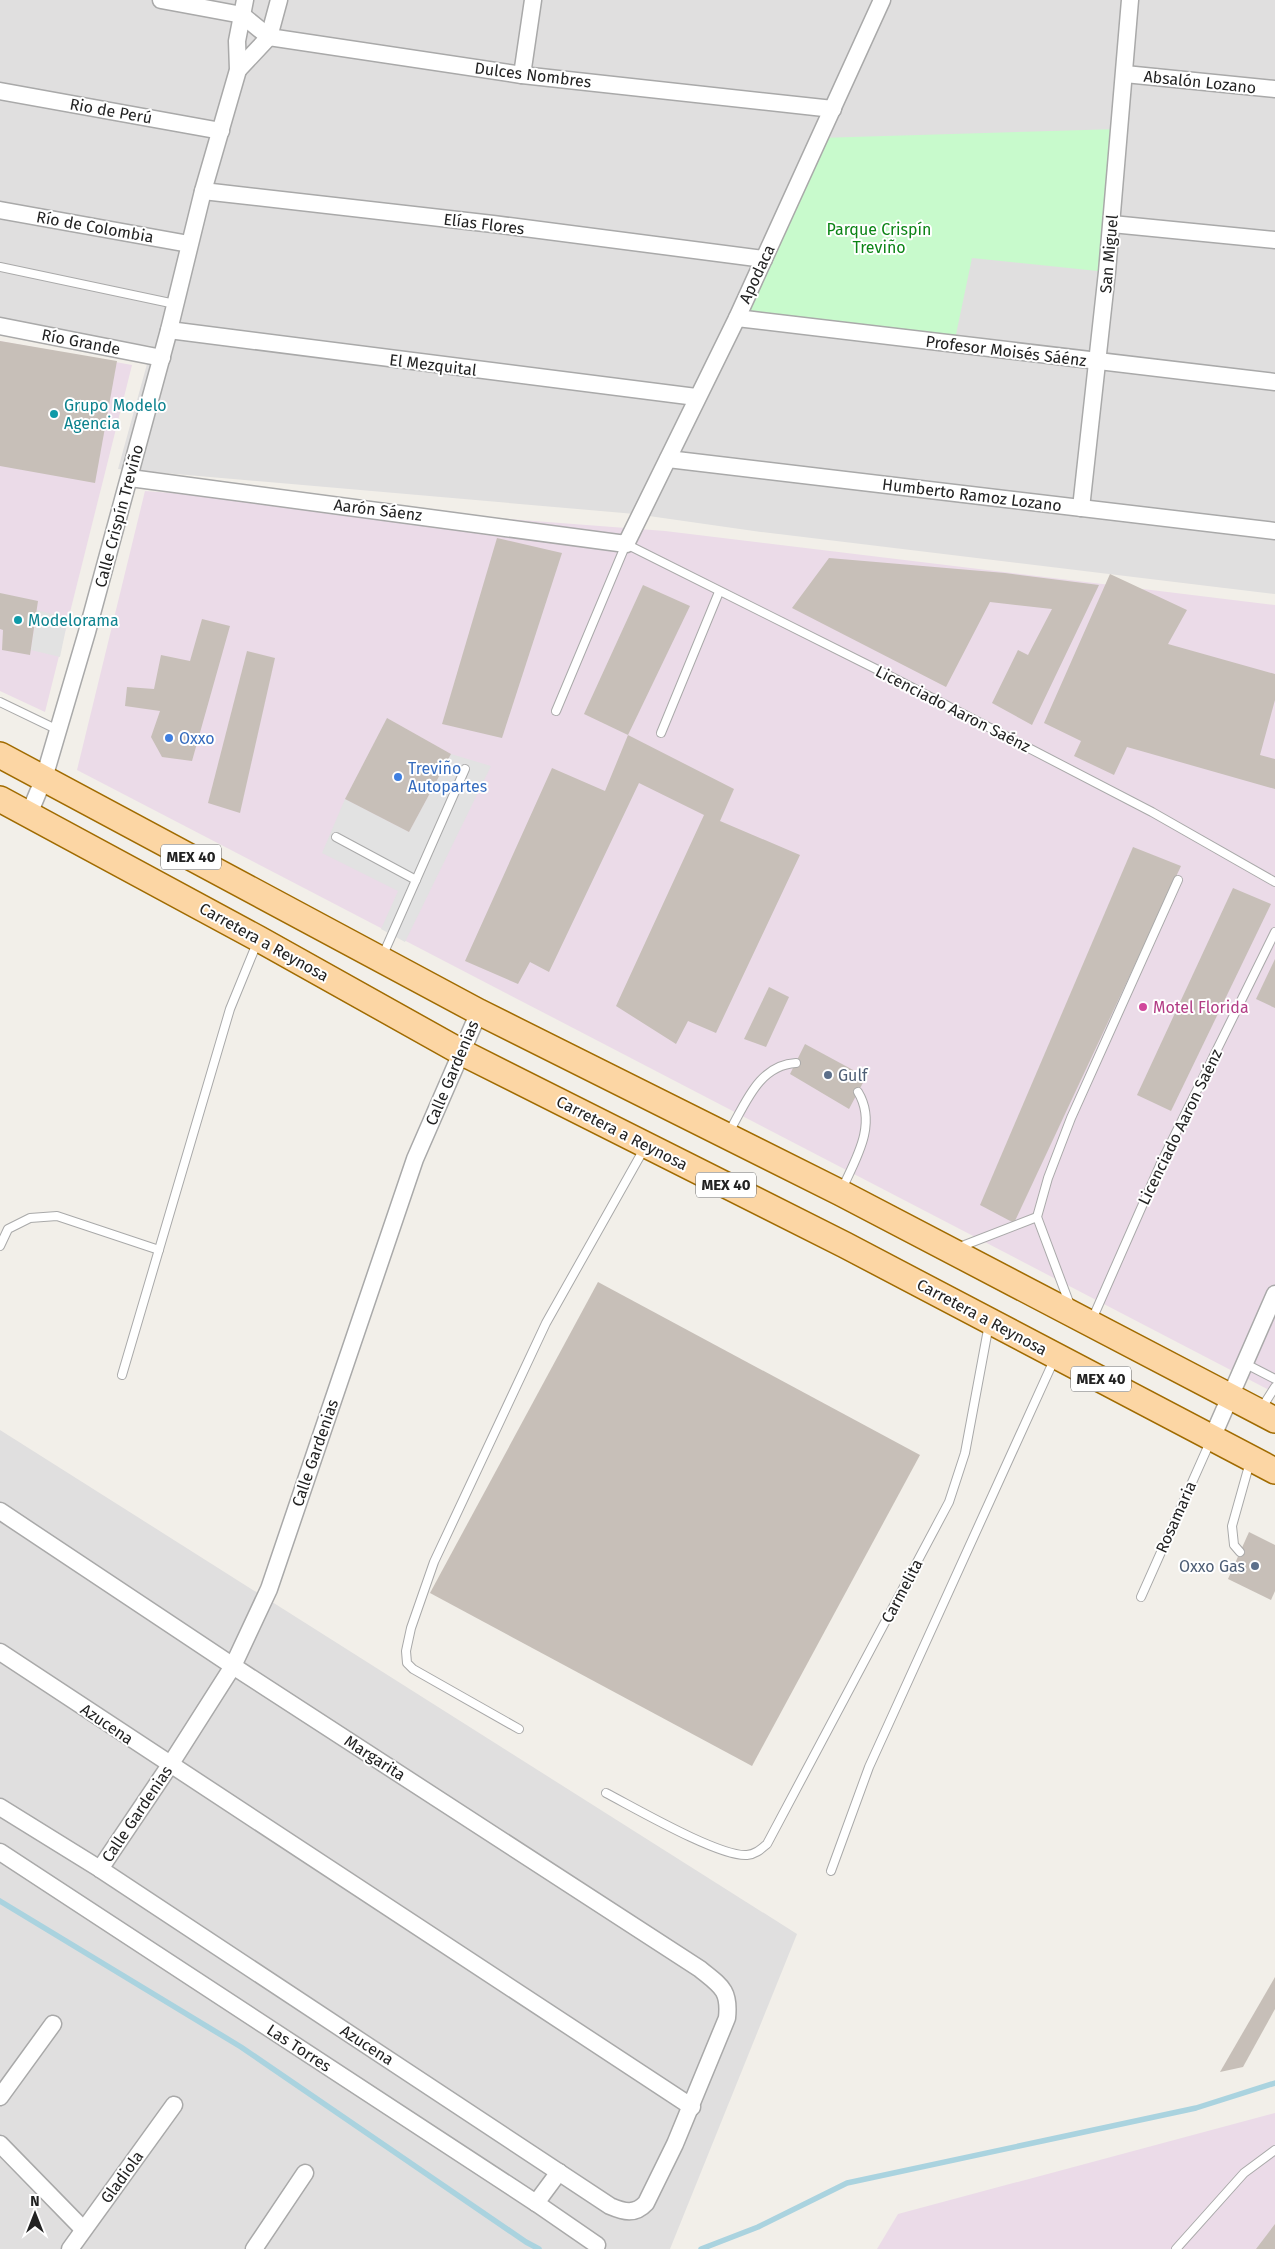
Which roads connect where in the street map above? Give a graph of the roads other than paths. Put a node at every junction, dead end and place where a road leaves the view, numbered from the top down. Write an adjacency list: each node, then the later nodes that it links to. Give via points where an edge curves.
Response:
1 (161, 0): 6 (street)
2 (279, 0): 7 (street, Calle Crispín Treviño)
3 (534, 0): 9 (street)
4 (882, 0): 13 (street, Apodaca)
5 (1130, 0): 10 (street, San Miguel)
6 (244, 7): 7 (street); 8 (street, Calle Crispín Treviño, via 236,41)
7 (269, 37): 8 (street, Calle Crispín Treviño); 9 (street, Dulces Nombres)
8 (238, 70): 14 (street, Calle Crispín Treviño)
9 (522, 74): 13 (street, Dulces Nombres)
10 (1125, 74): 11 (street, Absalón Lozano); 17 (street, San Miguel)
11 (1275, 89)
12 (0, 91): 14 (street, Rio de Perú)
13 (833, 109): 20 (street, Apodaca)
14 (221, 131): 15 (street, Calle Crispín Treviño)
15 (203, 191): 19 (street, Calle Crispín Treviño); 20 (street, Elías Flores)
16 (0, 210): 19 (street, Río de Colombia)
17 (1112, 224): 18 (street); 27 (street, San Miguel)
18 (1275, 240)
19 (190, 244): 22 (street, Calle Crispín Treviño)
20 (764, 259): 23 (street, Apodaca)
21 (0, 267): 22 (lane)
22 (176, 304): 25 (street, Calle Crispín Treviño)
23 (737, 318): 27 (street, Profesor Moisés Sáénz); 29 (street, Apodaca)
24 (0, 326): 26 (street, Río Grande)
25 (170, 330): 26 (street, Calle Crispín Treviño); 29 (street, El Mezquital)
26 (162, 358): 31 (street, Calle Crispín Treviño)
27 (1098, 362): 28 (street, Profesor Moisés Sáénz); 32 (street, San Miguel)
28 (1275, 382)
29 (696, 397): 30 (street, Apodaca)
30 (668, 459): 32 (street, Humberto Ramoz Lozano); 34 (street, Apodaca)
31 (130, 478): 34 (street, Aarón Sáenz); 38 (street, Calle Crispín Treviño)
32 (1081, 508): 33 (street, Humberto Ramoz Lozano)
33 (1275, 531)
34 (626, 544): 35 (lane, Licenciado Aaron Saénz); 37 (lane)
35 (719, 592): 39 (lane); 48 (lane, Licenciado Aaron Saénz, via 886,674 1152,812)
36 (0, 702): 38 (lane)
37 (556, 711)
38 (58, 730): 42 (street, Calle Crispín Treviño)
39 (661, 733)
40 (0, 755): 42 (main road, MEX 40)
41 (465, 770): 46 (lane)
42 (44, 778): 44 (street, Calle Crispín Treviño); 51 (main road, MEX 40)
43 (0, 799): 44 (main road, Carretera a Reynosa / MEX 40)
44 (29, 814): 50 (main road, Carretera a Reynosa / MEX 40)
45 (336, 837): 46 (lane)
46 (416, 880): 51 (lane)
47 (1178, 880): 59 (lane, via 1071,1118)
48 (1275, 882)
49 (1275, 932): 64 (lane, Licenciado Aaron Saénz)
50 (259, 938): 53 (main road, Carretera a Reynosa / MEX 40); 61 (lane, via 230,1009)
51 (381, 958): 52 (main road, MEX 40)
52 (479, 1012): 53 (street, Calle Gardenias); 56 (main road, MEX 40)
53 (461, 1052): 57 (main road, Carretera a Reynosa / MEX 40); 80 (street, Calle Gardenias, via 415,1159 269,1589)
54 (796, 1063): 56 (lane, via 772,1069 760,1080)
55 (858, 1092): 58 (lane, via 867,1120 864,1141)
56 (727, 1136): 58 (main road, MEX 40)
57 (646, 1145): 65 (main road, Carretera a Reynosa / MEX 40); 81 (lane, via 546,1323 434,1562 406,1651 413,1669)
58 (841, 1193): 62 (main road, MEX 40)
59 (1037, 1217): 62 (lane); 64 (lane)
60 (0, 1246): 61 (lane, via 8,1228 30,1218 57,1216)
61 (159, 1250): 68 (lane)
62 (951, 1251): 64 (main road, MEX 40)
63 (1275, 1294): 67 (street)
64 (1082, 1318): 71 (main road, MEX 40)
65 (990, 1321): 66 (main road, Carretera a Reynosa / MEX 40); 83 (lane, Carmelita, via 965,1453 949,1502 767,1844 748,1855 729,1852)
66 (1056, 1356): 73 (main road, Carretera a Reynosa / MEX 40); 87 (lane, via 869,1767)
67 (1244, 1363): 69 (lane); 71 (street)
68 (122, 1375)
69 (1275, 1379)
70 (1275, 1387): 72 (lane)
71 (1229, 1396): 72 (main road, MEX 40); 73 (street)
72 (1267, 1415)
73 (1212, 1438): 74 (main road, Carretera a Reynosa / MEX 40); 78 (lane, Rosamaria)
74 (1252, 1458): 75 (main road, Carretera a Reynosa / MEX 40); 77 (lane, via 1232,1526 1234,1545)
75 (1275, 1471)
76 (0, 1511): 80 (street, Margarita)
77 (1240, 1552)
78 (1141, 1597)
79 (0, 1652): 82 (street, Azucena)
80 (233, 1666): 82 (street, Calle Gardenias); 88 (street, Margarita, via 700,1969 724,1990 728,1999)
81 (519, 1730)
82 (170, 1765): 86 (street, Calle Gardenias); 92 (street, Azucena)
83 (606, 1793)
84 (0, 1807): 86 (street, Azucena)
85 (0, 1852): 97 (street, Las Torres)
86 (100, 1869): 95 (street, Azucena)
87 (831, 1871)
88 (727, 2018): 92 (street, Azucena)
89 (53, 2024): 90 (street)
90 (0, 2097)
91 (174, 2105): 98 (street, Gladiola)
92 (692, 2107): 95 (street, Azucena, via 653,2190 640,2209 627,2212 610,2206)
93 (0, 2144): 98 (street)
94 (1275, 2150): 102 (lane, via 1244,2173)
95 (559, 2172): 97 (street)
96 (305, 2173): 101 (street)
97 (536, 2203): 99 (street, Las Torres)
98 (83, 2230): 100 (street, Gladiola)
99 (597, 2245)
100 (70, 2249)
101 (254, 2249)
102 (1176, 2249)

